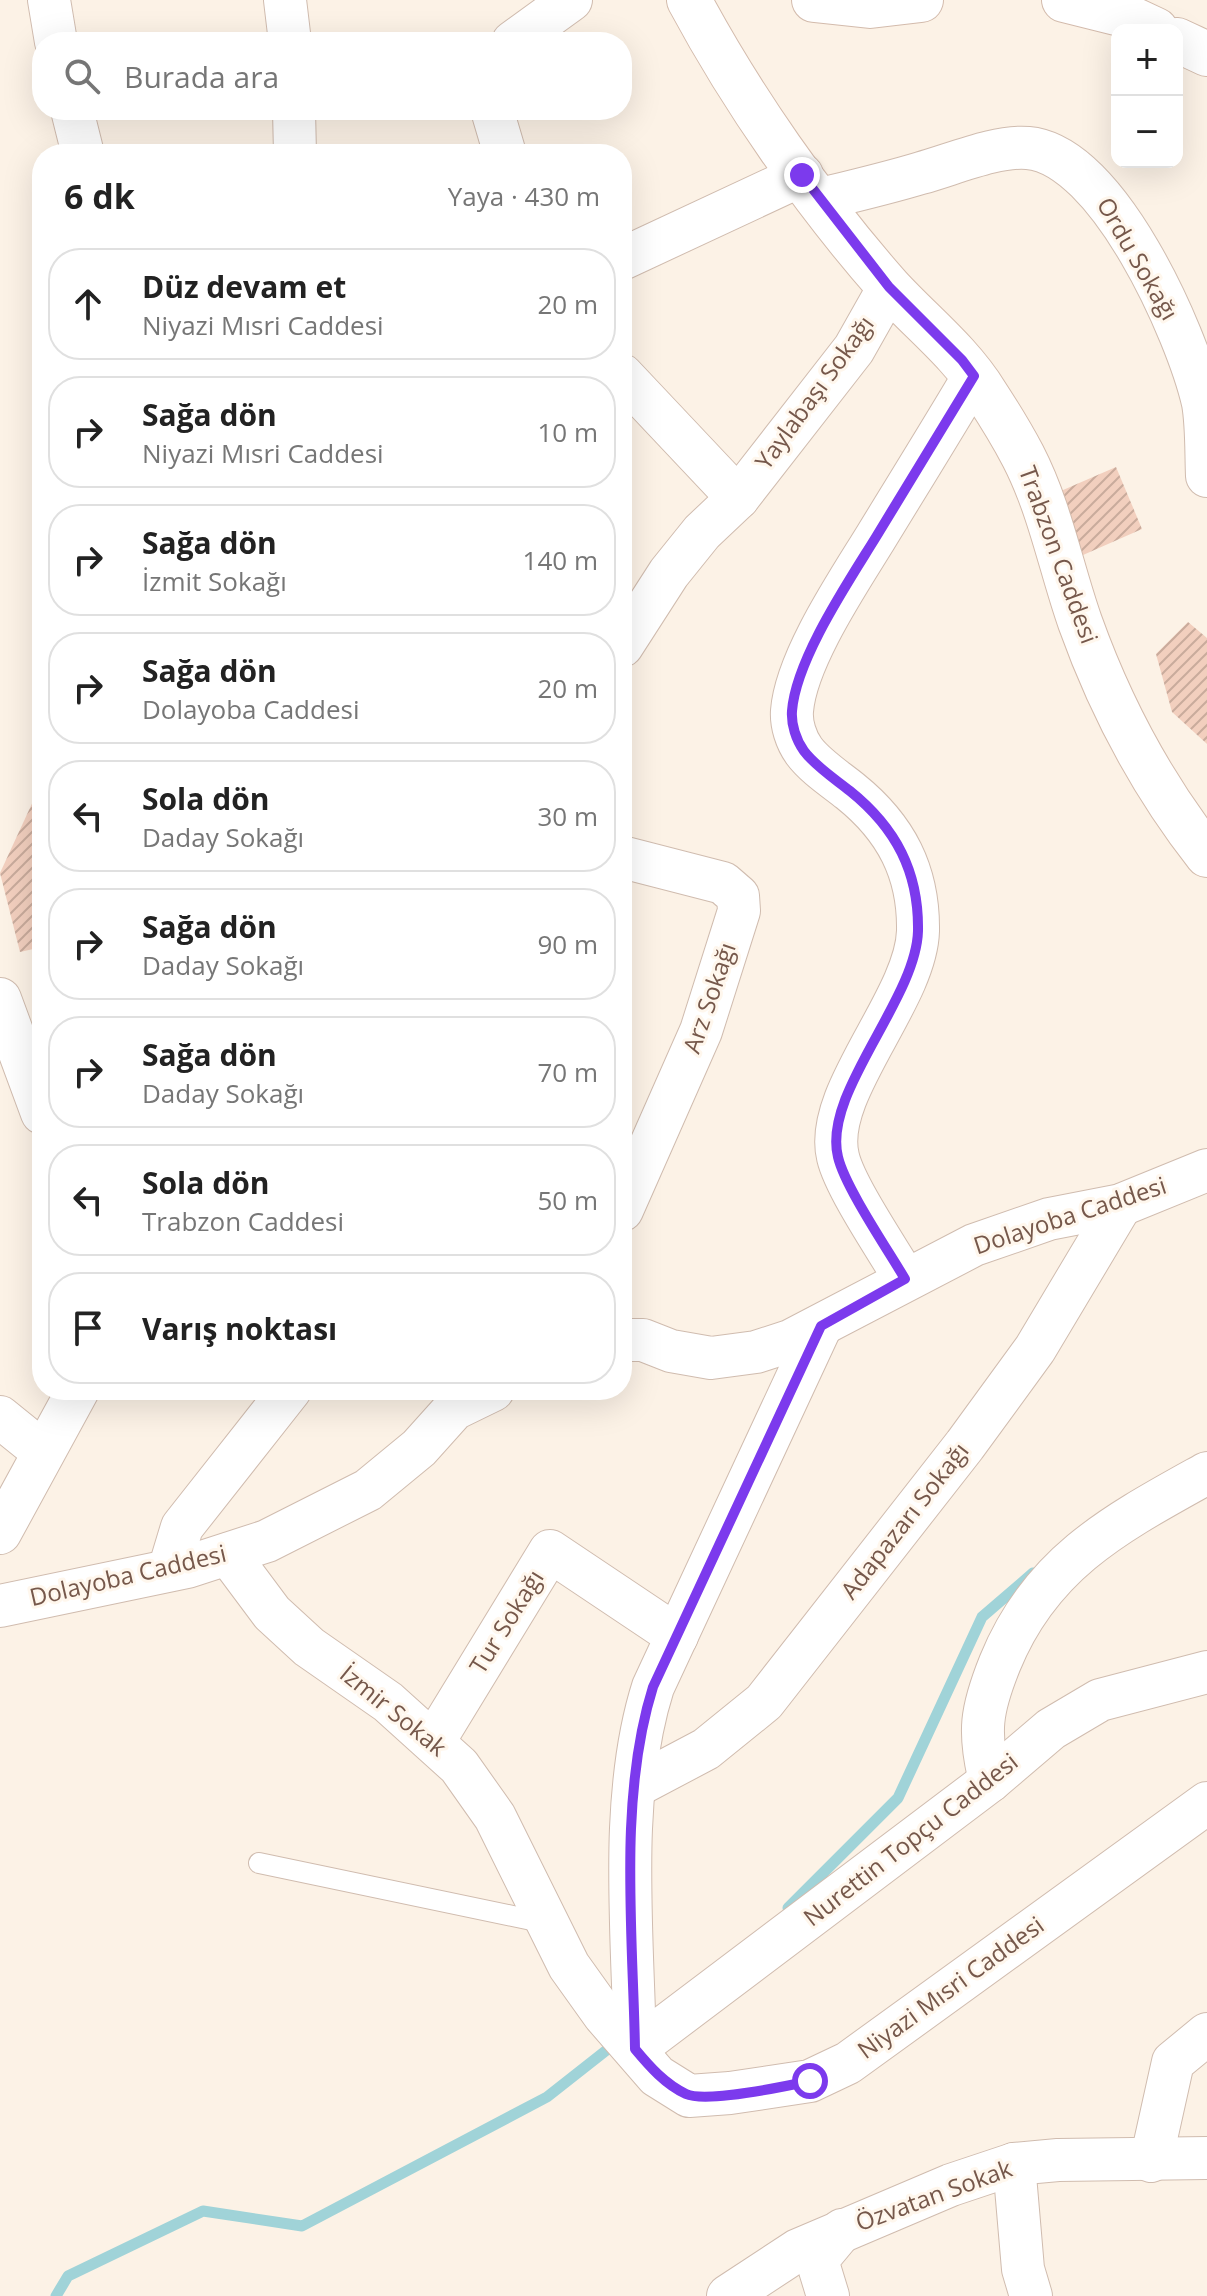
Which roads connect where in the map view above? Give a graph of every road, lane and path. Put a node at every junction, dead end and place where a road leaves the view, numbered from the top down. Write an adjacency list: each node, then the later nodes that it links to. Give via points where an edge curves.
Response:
1 (49, 0): 9 (street)
2 (285, 0): 10 (street)
3 (571, 0): 11 (street)
4 (689, 0): 20 (street, Trabzon Caddesi, via 718,54)
5 (814, 0): 6 (street, via 870,6)
6 (921, 0)
7 (1064, 0): 8 (street)
8 (1143, 24)
9 (54, 32)
10 (289, 32)
11 (527, 32)
12 (1183, 43): 13 (street)
13 (1207, 54)
14 (74, 120): 17 (street)
15 (294, 120): 18 (street)
16 (495, 120): 19 (street)
17 (80, 144)
18 (295, 144)
19 (502, 144)
20 (811, 187): 21 (street, Ordu Sokağı); 22 (street, Trabzon Caddesi); 25 (street, Ordu Sokağı, via 1025,147 1056,154 1099,192 1154,278)
21 (632, 255)
22 (889, 287): 23 (street, Trabzon Caddesi); 27 (street, Yaylabaşı Sokağı, via 854,349)
23 (974, 376): 29 (street, Trabzon Caddesi, via 1024,458 1115,709 1148,770); 36 (street, via 832,610 809,657 792,712 805,753 881,821 903,849 914,880 918,939 836,1135 838,1158)
24 (632, 386): 27 (street, Yaylabaşı Sokağı)
25 (1206, 405): 26 (street, Ordu Sokağı)
26 (1207, 476)
27 (738, 498): 28 (street, Yaylabaşı Sokağı, via 677,562)
28 (632, 630)
29 (1207, 855)
30 (632, 860): 34 (street, Arz Sokağı, via 723,883 738,896 739,911 701,1031)
31 (0, 999): 32 (street)
32 (32, 1086)
33 (1207, 1170): 35 (street, Dolayoba Caddesi)
34 (632, 1187)
35 (1121, 1205): 36 (street, Dolayoba Caddesi, via 1019,1228); 53 (street, Adapazarı Sokağı, via 1026,1361 764,1702 706,1749)
36 (905, 1279): 37 (street, Dolayoba Caddesi)
37 (821, 1326): 38 (street, Dolayoba Caddesi, via 767,1348 711,1358); 49 (street)
38 (632, 1340)
39 (72, 1400): 43 (street)
40 (282, 1400): 47 (street, via 182,1527)
41 (472, 1400): 46 (street, Dolayoba Caddesi, via 454,1409 419,1448 368,1490 267,1541)
42 (0, 1417): 43 (street)
43 (42, 1451): 45 (street)
44 (1207, 1473): 52 (street, via 1100,1535 1056,1572 1030,1603 986,1699 981,1745)
45 (0, 1533)
46 (228, 1554): 47 (street, Dolayoba Caddesi); 51 (street, İzmir Sokak, via 281,1622)
47 (169, 1570): 48 (street, Dolayoba Caddesi)
48 (0, 1606)
49 (677, 1636): 51 (street, Tur Sokağı, via 550,1551); 53 (street, via 639,1732)
50 (1207, 1672): 52 (street, Nurettin Topçu Caddesi, via 1100,1700 1051,1729)
51 (434, 1741): 56 (street, İzmir Sokak, via 495,1817)
52 (990, 1781): 58 (street, Nurettin Topçu Caddesi)
53 (636, 1786): 58 (street)
54 (1207, 1803): 58 (street, Niyazi Mısri Caddesi, via 848,2063 810,2081 689,2096 657,2076)
55 (259, 1863): 56 (lane)
56 (546, 1923): 58 (street, İzmir Sokak, via 569,1966)
57 (1207, 2034): 60 (street, via 1173,2062)
58 (635, 2049)
59 (1207, 2158): 60 (street, Özvatan Sokak)
60 (1151, 2161): 61 (street, Özvatan Sokak)
61 (1014, 2164): 62 (street, Özvatan Sokak); 65 (street, via 1023,2269)
62 (842, 2230): 63 (street, Özvatan Sokak, via 798,2250); 64 (street, via 817,2260)
63 (728, 2296)
64 (828, 2296)
65 (1031, 2296)

